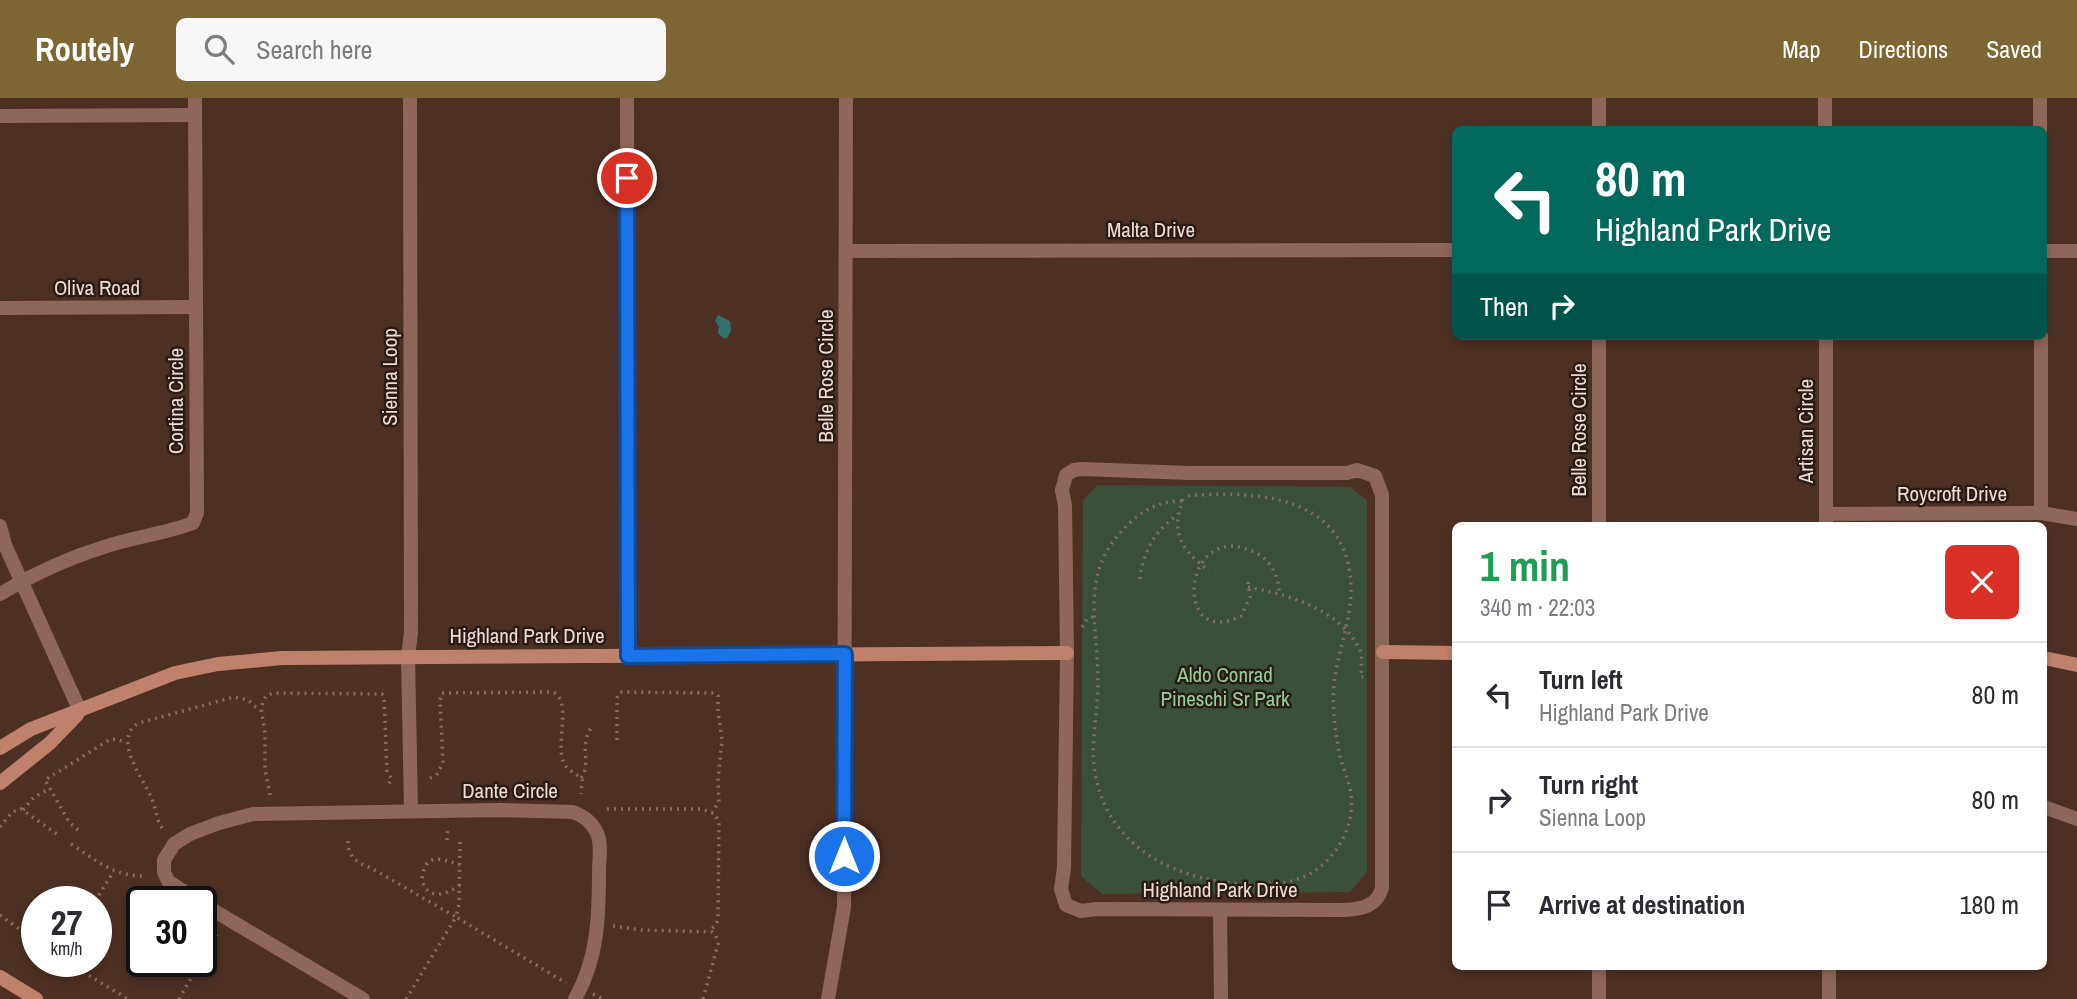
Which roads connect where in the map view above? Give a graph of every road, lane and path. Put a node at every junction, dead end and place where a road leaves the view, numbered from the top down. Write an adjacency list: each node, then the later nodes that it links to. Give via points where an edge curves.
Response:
1 (195, 98): 8 (street, Cortina Circle)
2 (410, 98): 45 (street, Sienna Loop)
3 (627, 98): 46 (street)
4 (846, 98): 14 (street, Belle Rose Circle)
5 (1599, 98): 10 (street)
6 (1825, 98): 11 (street)
7 (2040, 98): 12 (street)
8 (195, 115): 9 (street); 17 (street, Cortina Circle)
9 (0, 116)
10 (1599, 126)
11 (1825, 126)
12 (2040, 126)
13 (1452, 250): 14 (street, Malta Drive)
14 (846, 251): 44 (street, Belle Rose Circle)
15 (2047, 251): 16 (street)
16 (2077, 251)
17 (195, 307): 18 (street, Oliva Road); 33 (street, Cortina Circle, via 197,513 193,523 103,547)
18 (0, 309)
19 (1599, 340): 28 (street, Belle Rose Circle)
20 (1826, 340): 26 (street, Artisan Circle)
21 (2041, 340): 24 (street)
22 (1189, 473): 23 (path); 41 (street, Highland Park Drive, via 1357,470 1375,476 1382,495); 42 (street, Highland Park Drive, via 1082,469 1066,475 1062,490)
23 (1183, 498): 25 (path); 36 (path, via 1152,506 1117,536 1097,572); 38 (path, via 1221,494 1261,497 1314,512 1332,530 1345,553 1351,594)
24 (2041, 513): 26 (street, Roycroft Drive); 27 (street, Roycroft Drive)
25 (1178, 515): 30 (path, via 1182,543); 32 (path, via 1153,539 1142,561)
26 (1826, 519)
27 (2077, 519)
28 (1599, 522)
29 (0, 526): 33 (street)
30 (1200, 564): 31 (path); 34 (path, via 1218,549 1246,548 1269,563); 34 (path, via 1193,582 1194,599 1211,621 1241,616 1248,603 1248,585)
31 (1209, 571)
32 (1140, 579)
33 (22, 581): 35 (street, Cortina Circle); 50 (street)
34 (1279, 593): 38 (path, via 1319,610)
35 (0, 594)
36 (1093, 617): 37 (path); 40 (path)
37 (1080, 633)
38 (1347, 633): 49 (path, via 1361,652); 82 (path, via 1334,702 1338,747 1350,787 1345,836 1326,862 1306,876)
39 (1089, 649): 40 (path)
40 (1095, 650): 81 (path, via 1098,683 1093,757 1107,811 1126,838 1155,861 1183,874)
41 (1383, 652): 43 (street); 86 (street, Highland Park Drive, via 1380,895 1362,909)
42 (1067, 653): 44 (street, Highland Park Drive); 86 (street, Highland Park Drive, via 1061,889 1066,905 1081,911)
43 (1452, 653)
44 (845, 654): 46 (street, Highland Park Drive); 108 (street, Belle Rose Circle, via 844,907)
45 (408, 656): 46 (street, Highland Park Drive); 50 (street, Highland Park Drive, via 218,664 175,673); 66 (street)
46 (628, 656)
47 (2047, 659): 48 (street)
48 (2077, 665)
49 (1363, 677)
50 (80, 711): 55 (street, Highland Park Drive, via 31,729); 58 (street, Highland Park Drive, via 50,743)
51 (262, 713): 54 (path, via 248,700 230,697 139,723 129,732); 59 (path, via 264,697 273,693 382,694); 62 (path)
52 (592, 727): 57 (path, via 586,736)
53 (617, 740): 67 (path, via 617,698 622,691 715,692 722,747 719,802)
54 (128, 745): 60 (path, via 109,740 47,777); 71 (path)
55 (0, 748)
56 (430, 778): 57 (path, via 443,763 440,700 444,691 558,695 563,704 562,757 567,768)
57 (581, 778): 61 (path)
58 (0, 783)
59 (390, 787)
60 (49, 789): 65 (path); 72 (path)
61 (581, 794)
62 (270, 796)
63 (2047, 808): 68 (street)
64 (607, 809): 67 (path)
65 (23, 810): 70 (path, via 14,810); 73 (path)
66 (411, 811): 85 (street, Dante Circle, via 253,814 219,822 169,849 164,872); 105 (street, Dante Circle, via 568,811 589,821 599,842 599,918 593,956)
67 (712, 812): 92 (path, via 719,822 718,916)
68 (2077, 818)
69 (448, 826): 74 (path)
70 (0, 827)
71 (162, 828)
72 (78, 830)
73 (57, 834)
74 (447, 840)
75 (348, 841): 89 (path, via 357,862)
76 (460, 841): 78 (path)
77 (71, 845): 79 (path)
78 (460, 865): 83 (path); 83 (path, via 434,859 425,865 422,880 426,889 438,894)
79 (114, 871): 80 (path); 84 (path)
80 (144, 876)
81 (1222, 883): 82 (path); 82 (path, via 1239,894)
82 (1255, 884)
83 (460, 885): 89 (path)
84 (104, 886)
85 (174, 886)
86 (1220, 910): 109 (street)
87 (217, 912): 103 (street, Dante Circle)
88 (0, 915): 91 (path)
89 (456, 917): 98 (path); 104 (path)
90 (613, 926): 92 (path)
91 (21, 930)
92 (708, 931): 107 (path, via 718,944)
93 (1599, 970): 110 (street)
94 (1829, 970): 111 (street)
95 (0, 977): 100 (street)
96 (92, 977): 101 (path)
97 (191, 977): 102 (path)
98 (566, 984)
99 (593, 994): 106 (path)
100 (36, 999)
101 (128, 999)
102 (179, 999)
103 (363, 999)
104 (406, 999)
105 (575, 999)
106 (603, 999)
107 (703, 999)
108 (828, 999)
109 (1221, 999)
110 (1599, 999)
111 (1829, 999)

